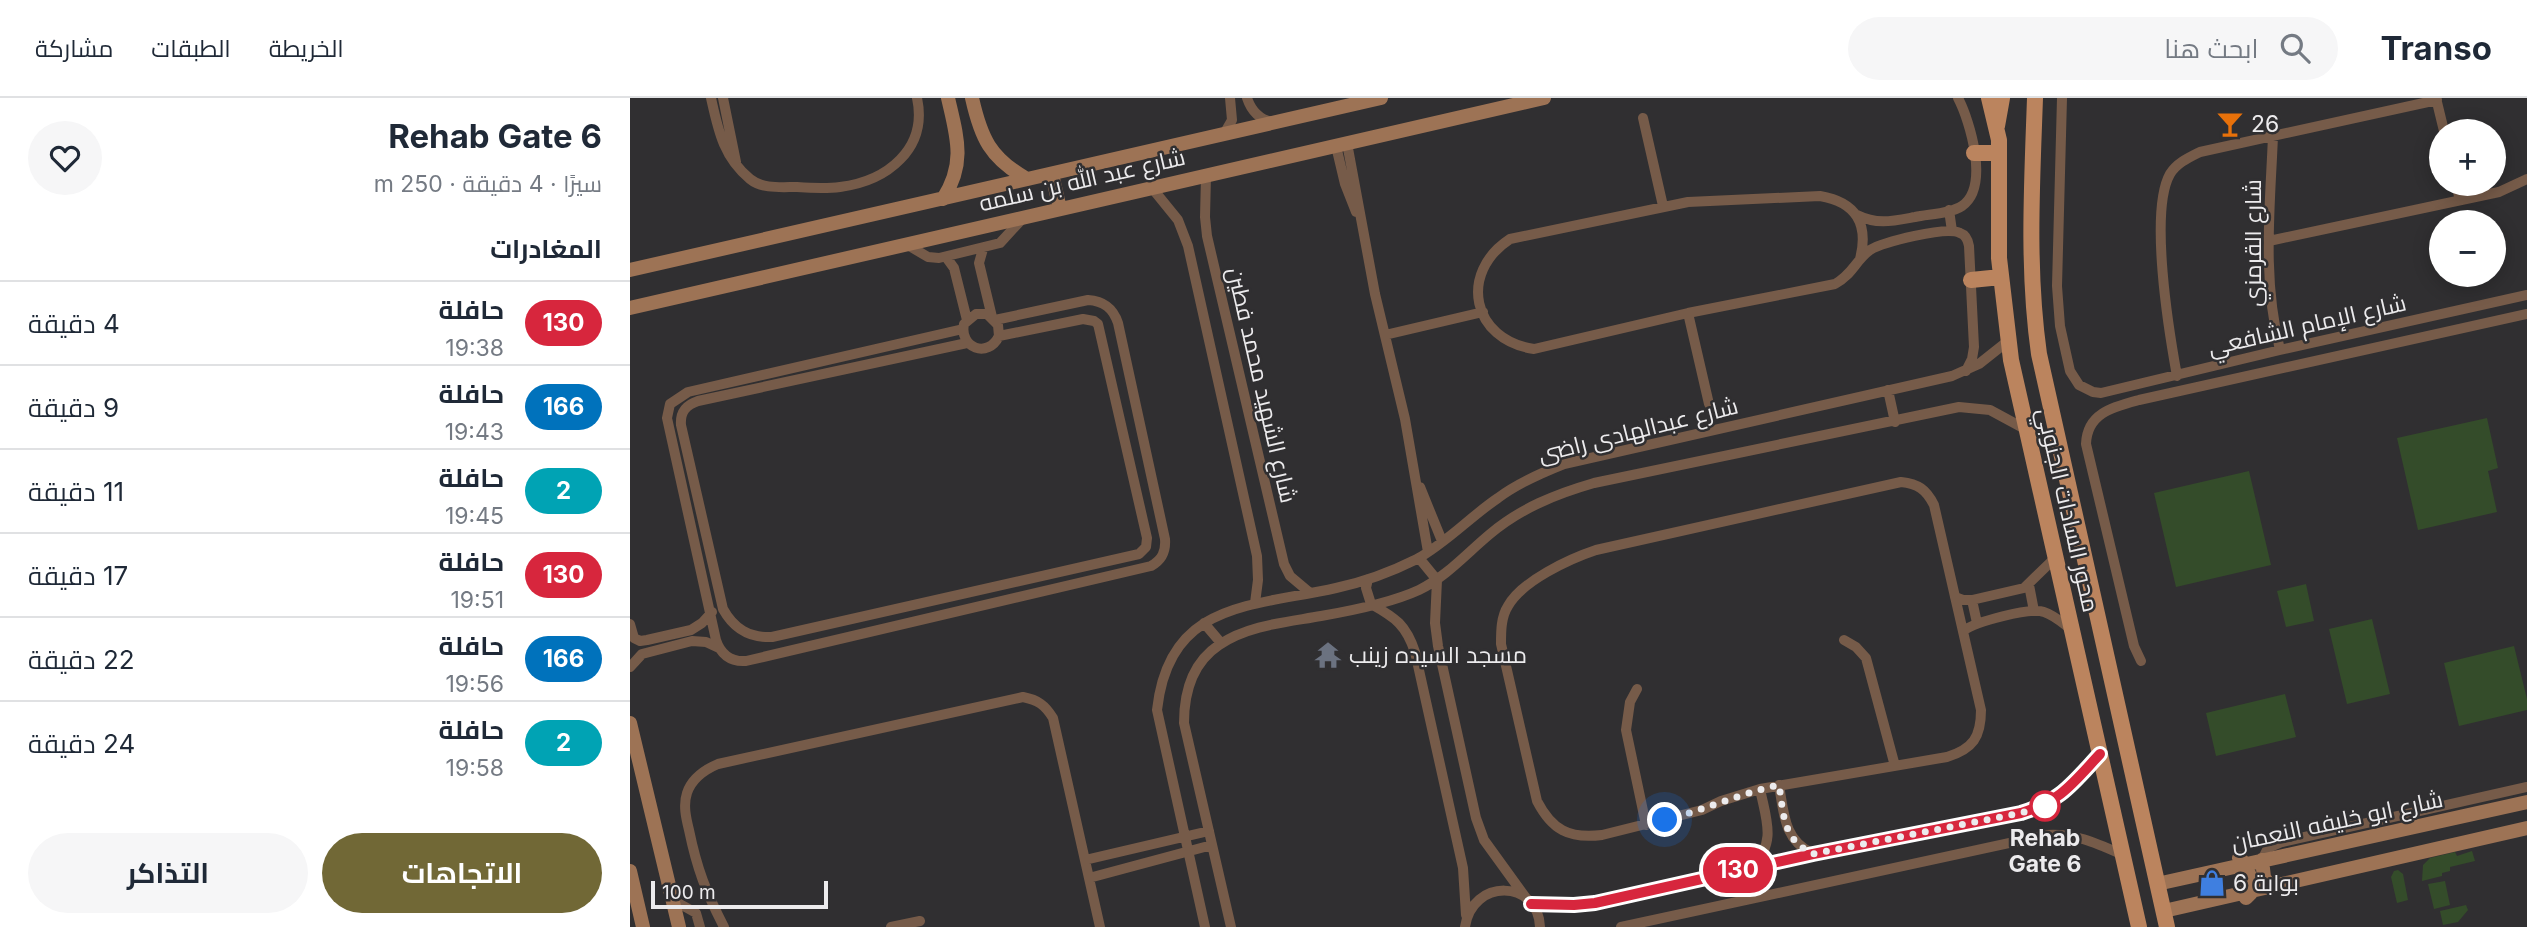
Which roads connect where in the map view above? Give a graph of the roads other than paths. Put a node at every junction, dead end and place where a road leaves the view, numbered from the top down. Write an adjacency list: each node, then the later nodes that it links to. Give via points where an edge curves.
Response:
1 (711, 98): 25 (street, via 722,144)
2 (723, 98): 25 (street)
3 (917, 98): 25 (street, via 919,129 911,148 898,163 862,182 819,188 766,186 751,180)
4 (948, 98): 32 (main road, via 958,162)
5 (972, 98): 28 (main road, via 986,145 1004,165)
6 (1230, 98): 20 (street, via 1232,120)
7 (1247, 98): 18 (street, via 1258,116)
8 (1381, 98): 18 (main road, شارع عبد الله بن سلمه)
9 (1544, 98): 22 (main road, شارع عبد الله بن سلمه)
10 (1958, 98): 23 (street, via 1974,138)
11 (1989, 98): 19 (main road, محور السادات الجنوبي)
12 (2002, 98): 19 (main road)
13 (2035, 98): 126 (main road, محور السادات الجنوبي, via 2031,249 2039,354)
14 (2062, 98): 65 (street, شارع الإمام الشافعي, via 2056,285 2070,371 2079,385 2093,392)
15 (2437, 99): 17 (street); 21 (street)
16 (1643, 118): 34 (street)
17 (2441, 119)
18 (1275, 123): 20 (main road, شارع عبد الله بن سلمه)
19 (1997, 127): 24 (main road, محور السادات الجنوبي)
20 (1224, 134): 26 (main road, شارع عبد الله بن سلمه)
21 (2273, 136): 40 (street, شارع القرمزي); 63 (street, via 2184,159 2164,187 2164,289)
22 (1341, 145): 27 (main road, شارع عبد الله بن سلمه); 57 (street, via 1345,184 1360,222)
23 (1974, 153): 24 (main road); 36 (street, via 1971,194 1965,204)
24 (1998, 153): 46 (main road, محور السادات الجنوبي)
25 (736, 163)
26 (1052, 174): 28 (main road, شارع عبد الله بن سلمه); 35 (main road)
27 (1206, 176): 30 (main road, شارع عبد الله بن سلمه); 82 (street, شارع الشهيد محمد فطين, via 1207,236 1284,564 1298,585)
28 (1027, 179): 32 (main road, شارع عبد الله بن سلمه)
29 (2527, 179): 33 (street, via 2499,192)
30 (1152, 188): 35 (main road, شارع عبد الله بن سلمه); 85 (street, شارع الشهيد محمد فطين, via 1178,220 1188,246 1257,556)
31 (2459, 196): 33 (street)
32 (943, 199): 45 (main road, شارع عبد الله بن سلمه)
33 (2460, 200): 40 (street)
34 (1663, 206): 37 (street, via 1820,196 1834,198); 51 (street, via 1510,239 1485,262 1479,278)
35 (1060, 209): 38 (main road, شارع عبد الله بن سلمه)
36 (1949, 210): 37 (street, via 1877,223); 39 (street)
37 (1856, 215): 44 (street, via 1863,229)
38 (1025, 217): 41 (main road, شارع عبد الله بن سلمه); 42 (street, via 1000,243)
39 (1952, 231): 44 (street, via 1891,241); 47 (street, via 1962,233 1968,241)
40 (2269, 241): 61 (street, شارع القرمزي, via 2269,296)
41 (906, 243): 43 (street, via 928,257); 50 (main road, شارع عبد الله بن سلمه)
42 (983, 248): 43 (street); 55 (street, via 979,263)
43 (946, 257): 56 (street, via 954,268)
44 (1860, 259): 52 (street, via 1846,278 1835,284)
45 (630, 270)
46 (2001, 277): 47 (main road); 59 (main road, محور السادات الجنوبي)
47 (1971, 280): 62 (street, via 1974,347)
48 (2527, 295): 49 (street, شارع الإمام الشافعي)
49 (2505, 300): 54 (street); 61 (street, شارع الإمام الشافعي)
50 (630, 308)
51 (1483, 312): 52 (street, via 1502,339 1534,349); 57 (street)
52 (1688, 313): 68 (street)
53 (2527, 314): 54 (street, شارع الإمام الشافعي)
54 (2509, 318): 67 (street, شارع الإمام الشافعي)
55 (994, 319): 56 (street, via 982,313); 58 (street); 69 (street, via 1088,300 1104,303 1115,316)
56 (965, 324): 60 (street); 64 (street)
57 (1385, 335): 75 (street)
58 (999, 336): 60 (street, via 993,345 982,349); 70 (street, via 1094,320 1101,329)
59 (2008, 341): 62 (street, شارع عبدالهادى راضى); 72 (main road, محور السادات الجنوبي)
60 (967, 343): 64 (street)
61 (2280, 350): 63 (street, شارع الإمام الشافعي)
62 (1966, 371): 66 (street, شارع عبدالهادى راضى)
63 (2177, 376): 65 (street, شارع الإمام الشافعي)
64 (765, 381): 88 (street, via 692,403 681,419); 90 (street, via 688,392 674,399 668,411)
65 (2137, 386): 67 (street)
66 (1888, 390): 71 (street); 76 (street, شارع عبدالهادى راضى, via 1564,464 1518,484)
67 (2139, 400): 102 (street, شارع الإمام الشافعي, via 2101,414 2086,433 2086,444 2135,652)
68 (1709, 404)
69 (1138, 413): 70 (street); 73 (street)
70 (1121, 418): 74 (street)
71 (1895, 422): 72 (street, شارع عبدالهادى راضى, via 1959,407 1990,410); 80 (street, شارع عبدالهادى راضى, via 1567,491 1515,515)
72 (2027, 430): 78 (main road, محور السادات الجنوبي)
73 (1145, 445): 74 (street); 91 (street, via 1166,546 1156,563)
74 (1127, 449): 87 (street, via 1147,538 1139,554)
75 (1416, 481): 76 (street); 77 (street)
76 (1443, 541): 77 (street, شارع عبدالهادى راضى)
77 (1423, 555): 79 (street, شارع عبدالهادى راضى); 80 (street)
78 (2056, 557): 81 (street); 95 (main road, محور السادات الجنوبي)
79 (1368, 579): 82 (street, شارع عبدالهادى راضى); 86 (street)
80 (1437, 580): 86 (street, شارع عبدالهادى راضى); 130 (street, via 1438,646 1476,818 1485,840)
81 (2029, 585): 84 (street); 89 (street)
82 (1309, 592): 85 (street, شارع عبدالهادى راضى)
83 (1955, 597): 84 (street); 96 (street); 112 (street, via 1934,505 1927,492 1901,482 1595,550 1564,562 1518,592 1506,608 1501,644 1537,801 1563,830 1586,837)
84 (1972, 600): 93 (street)
85 (1255, 603): 92 (street, شارع عبدالهادى راضى)
86 (1371, 604): 99 (street, شارع عبدالهادى راضى, via 1269,625); 131 (street, via 1399,621 1415,652 1463,868)
87 (915, 605): 88 (street, via 762,637 743,632); 91 (street)
88 (723, 609): 90 (street)
89 (2034, 611): 93 (street); 95 (street, via 2048,613)
90 (710, 613): 97 (street, via 691,630); 100 (street)
91 (918, 620): 100 (street, via 746,661 730,659)
92 (1204, 623): 99 (street); 115 (street, شارع عبدالهادى راضى, via 1183,642 1166,669 1157,710)
93 (1977, 623): 96 (street)
94 (630, 624): 97 (street)
95 (2072, 630): 106 (main road, محور السادات الجنوبي)
96 (1963, 631): 107 (street, via 1981,710 1981,726 1974,741 1962,752)
97 (637, 640): 101 (street, via 634,649)
98 (1844, 640): 107 (street, via 1866,658)
99 (1221, 643): 114 (street, شارع عبدالهادى راضى, via 1203,657 1184,700 1184,723)
100 (719, 648): 101 (street, via 692,641)
101 (641, 655): 103 (street)
102 (2141, 661)
103 (630, 667)
104 (1637, 689): 112 (street, via 1628,708 1626,730)
105 (630, 723): 129 (main road)
106 (2100, 754): 118 (street, via 2045,806); 119 (main road, محور السادات الجنوبي)
107 (1895, 766): 108 (street)
108 (1779, 785): 110 (street); 118 (street, via 1786,828 1801,848)
109 (2527, 787): 121 (street, via 2282,842 2267,848)
110 (1760, 789): 112 (street); 123 (street, via 1768,845)
111 (2527, 802): 121 (main road, شارع ابو خليفه النعمان)
112 (1646, 825)
113 (2527, 828): 127 (main road)
114 (1209, 831): 115 (street); 116 (street, شارع عبدالهادى راضى)
115 (1184, 836): 117 (street, شارع عبدالهادى راضى); 120 (street)
116 (1212, 845): 117 (street); 141 (street, شارع عبدالهادى راضى)
117 (1188, 852): 125 (street); 140 (street, شارع عبدالهادى راضى)
118 (1813, 854): 123 (street)
119 (2123, 855): 144 (street, via 2085,838 2046,835); 145 (main road, محور السادات الجنوبي)
120 (1085, 860): 125 (street); 137 (street, via 1053,718 1036,700 1011,699 704,770 694,779 684,806 697,868)
121 (2262, 860): 122 (main road, شارع ابو خليفه النعمان); 127 (main road)
122 (2245, 864): 126 (main road, شارع ابو خليفه النعمان); 128 (main road)
123 (1752, 867): 130 (street, via 1595,903)
124 (630, 871): 134 (main road)
125 (1089, 878): 139 (street)
126 (2156, 879): 132 (main road, محور السادات الجنوبي)
127 (2270, 887): 128 (main road)
128 (2251, 891): 132 (main road, via 2245,899)
129 (673, 900): 135 (main road); 136 (street, via 696,913)
130 (1529, 901): 131 (street, via 1506,891 1485,894); 143 (street)
131 (1466, 915): 142 (street)
132 (2165, 919)
133 (920, 921): 138 (street)
134 (643, 927)
135 (679, 927)
136 (700, 927)
137 (724, 927)
138 (891, 927)
139 (1100, 927)
140 (1205, 927)
141 (1231, 927)
142 (1465, 927)
143 (1540, 927)
144 (1621, 927)
145 (2139, 927)

